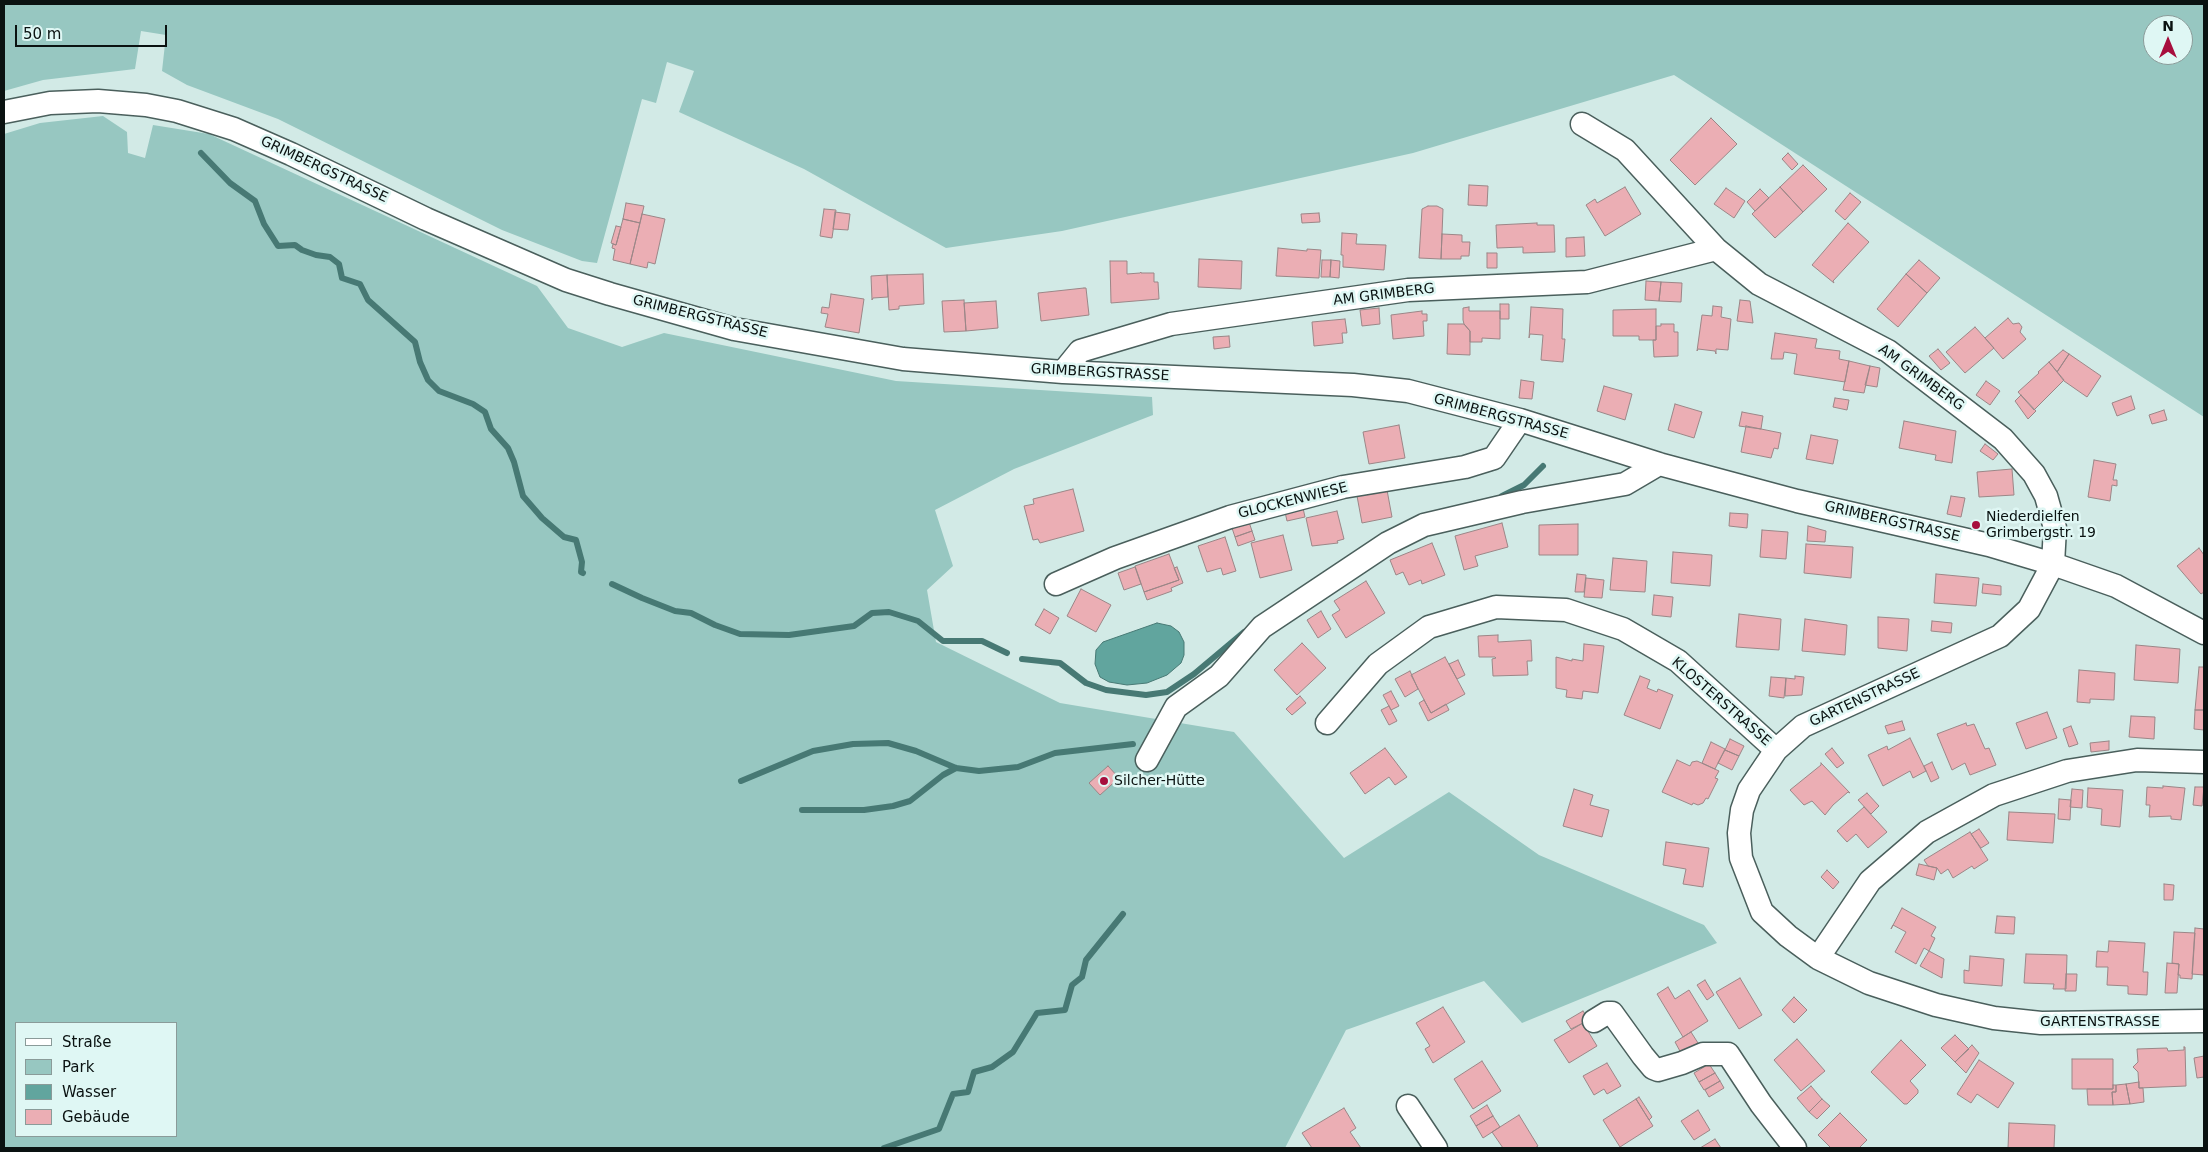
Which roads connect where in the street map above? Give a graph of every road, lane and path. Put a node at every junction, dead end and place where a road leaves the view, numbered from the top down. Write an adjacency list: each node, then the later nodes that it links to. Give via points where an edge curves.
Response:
1 (4, 112): 4 (street, GRIMBERGSTRASSE, via 50,104 98,102 177,111 234,129 426,219 566,280 610,294 734,329 903,360)
2 (1582, 124): 3 (street, AM GRIMBERG, via 1625,150)
3 (1716, 249): 4 (street, AM GRIMBERG, via 1587,282 1408,290 1170,324 1080,351); 7 (street, AM GRIMBERG, via 1759,284 1888,351 2003,439 2034,474 2046,496 2055,528)
4 (1063, 372): 5 (street, GRIMBERGSTRASSE, via 1353,385 1408,391)
5 (1520, 420): 6 (street, GRIMBERGSTRASSE); 8 (street, GLOCKENWIESE, via 1494,458 1344,487 1230,516 1115,558)
6 (1659, 464): 7 (street, GRIMBERGSTRASSE, via 1989,545); 12 (street, via 1625,484 1522,502 1424,525 1388,543 1262,627 1219,676 1176,707)
7 (2053, 564): 9 (street, GRIMBERGSTRASSE, via 2116,586); 11 (street, GARTENSTRASSE, via 2028,609 2000,636 1803,726)
8 (1056, 584)
9 (2204, 633)
10 (1327, 722): 11 (street, KLOSTERSTRASSE, via 1378,664 1429,627 1496,607 1566,610 1622,629 1678,661)
11 (1776, 750): 14 (street, GARTENSTRASSE, via 1749,790 1742,810 1739,833 1741,858 1762,912)
12 (1147, 760)
13 (2204, 762): 14 (street, via 2136,760 2067,771 1994,795 1927,832 1870,881)
14 (1818, 958): 16 (street, GARTENSTRASSE, via 1869,982 1936,1005 1994,1018 2041,1023)
15 (1594, 1021): 19 (street, via 1612,1013 1643,1056 1658,1070 1703,1054 1728,1054)
16 (2204, 1021)
17 (1408, 1106): 18 (street)
18 (1436, 1148)
19 (1795, 1148)

